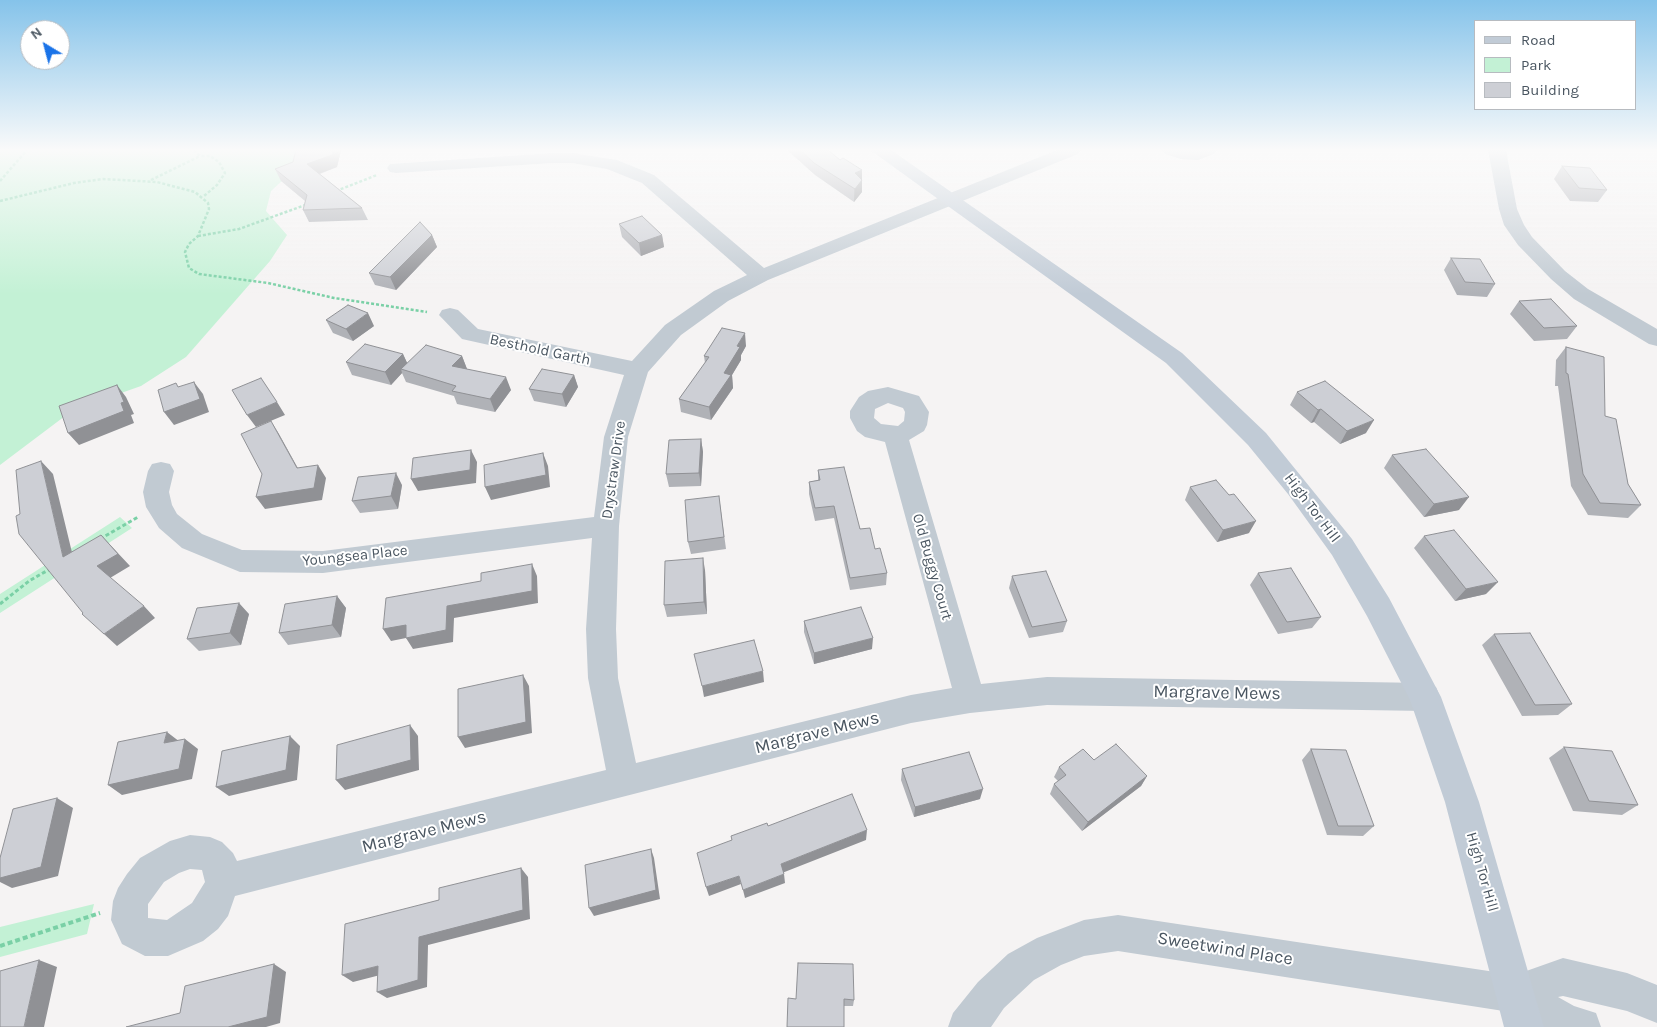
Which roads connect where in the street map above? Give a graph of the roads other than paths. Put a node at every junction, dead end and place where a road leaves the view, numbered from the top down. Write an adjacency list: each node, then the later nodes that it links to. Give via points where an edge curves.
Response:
1 (672, 198): 4 (street)
2 (1506, 198): 6 (street, via 1514,225 1558,275 1581,294)
3 (949, 199): 4 (street, Drystraw Drive); 11 (street, High Tor Hill, via 1174,358 1257,439 1342,547)
4 (761, 276): 7 (street, Drystraw Drive, via 695,313 673,330)
5 (450, 315): 7 (street, Besthold Garth, via 470,334)
6 (1657, 339)
7 (637, 370): 10 (street, Drystraw Drive, via 616,437)
8 (895, 435): 12 (street, Old Buggy Court)
9 (161, 471): 10 (street, Youngsea Place, via 156,492 159,507 168,521 192,541 240,561 278,564 323,562)
10 (606, 526): 13 (street, Drystraw Drive, via 601,629 603,678)
11 (1425, 697): 12 (street, Margrave Mews, via 1047,691); 16 (street, High Tor Hill, via 1462,802)
12 (970, 699): 13 (street, Margrave Mews, via 911,709)
13 (624, 781): 14 (street, Margrave Mews)
14 (223, 882): 14 (street, via 221,865 210,854 190,852 170,858 152,870 139,886 131,901 129,920 135,931 145,938 168,938 190,928 205,916 215,903)
15 (1657, 1004): 16 (street, via 1626,992 1563,977)
16 (1520, 1010): 17 (street, Sweetwind Place, via 1118,933 1084,938 1021,967 991,995); 18 (street)
17 (968, 1027)
18 (1582, 1027)

